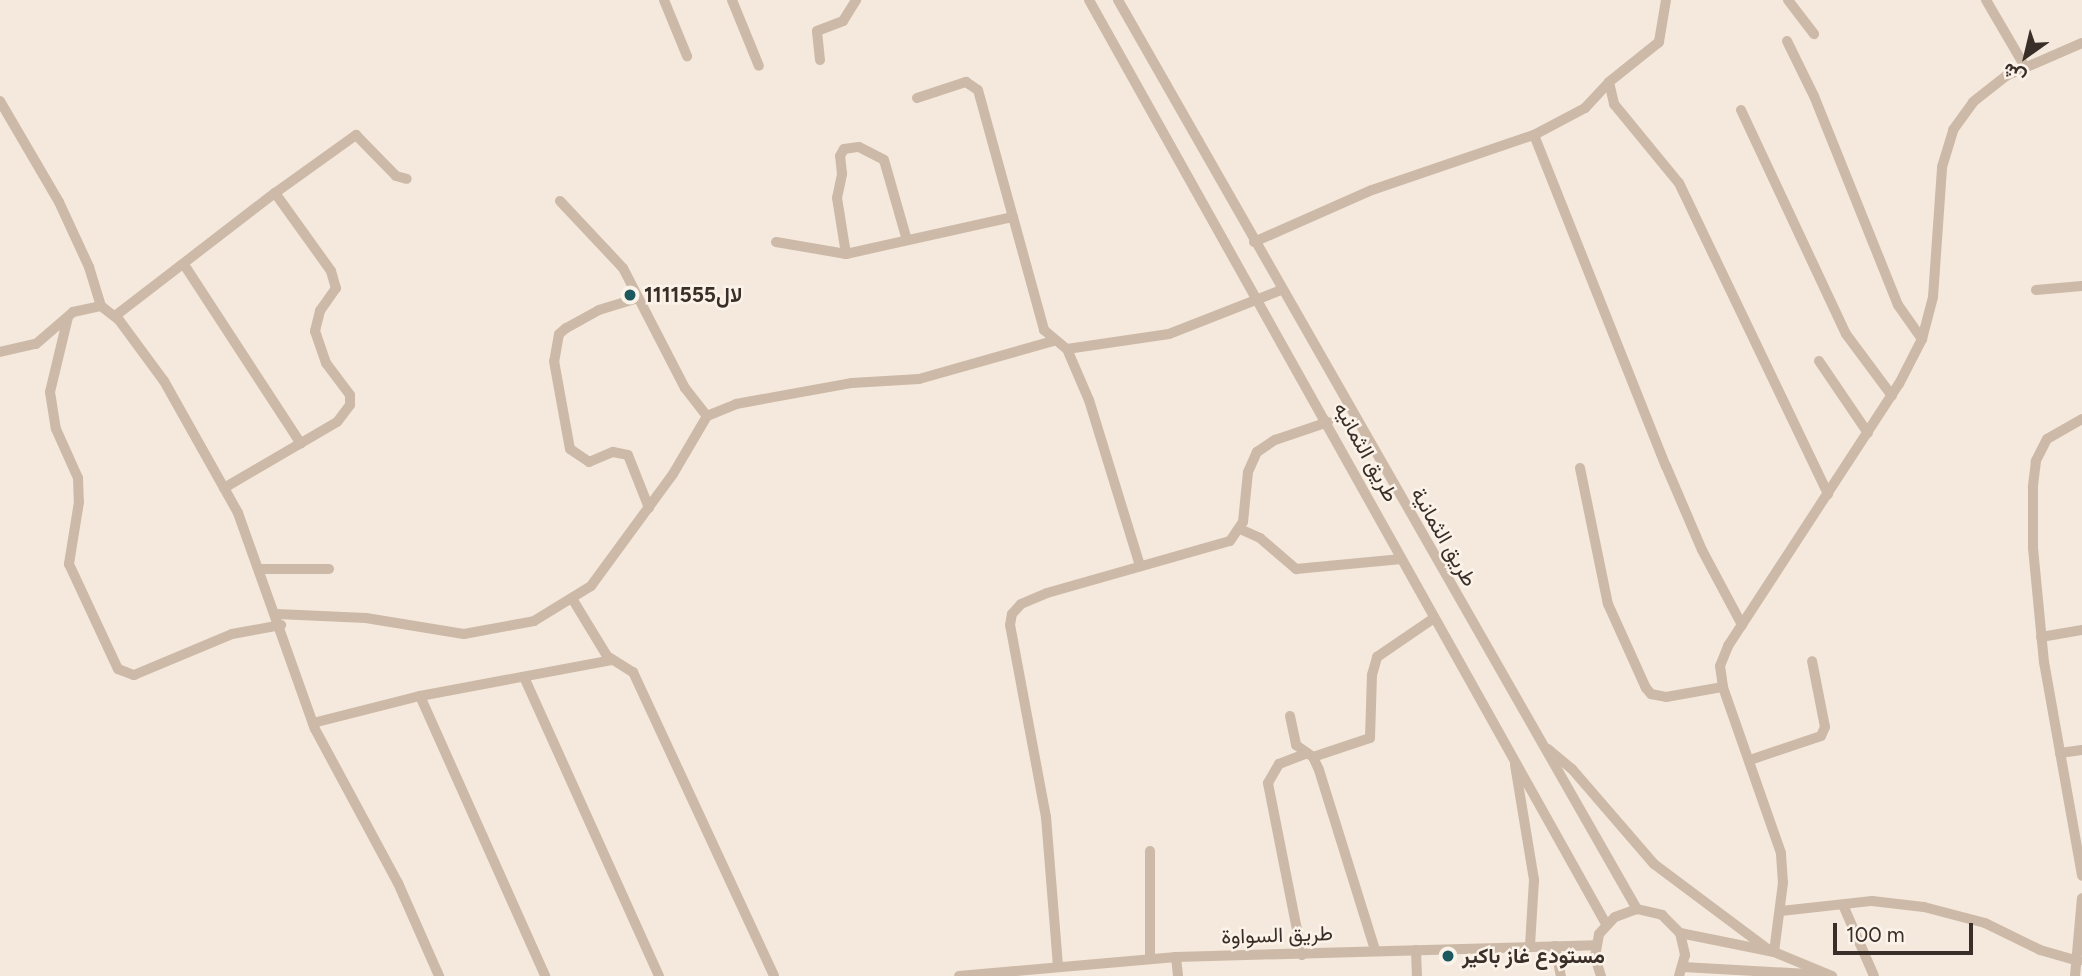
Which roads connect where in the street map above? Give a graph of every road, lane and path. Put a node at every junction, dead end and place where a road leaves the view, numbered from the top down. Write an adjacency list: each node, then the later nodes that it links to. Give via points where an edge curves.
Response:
1 (664, 0): 12 (street)
2 (732, 0): 15 (street)
3 (856, 0): 13 (street, via 843,21 817,31)
4 (1089, 0): 34 (street, طريق الثمانيه)
5 (1118, 0): 27 (street, طريق الثمانية)
6 (1666, 0): 16 (street, via 1659,42)
7 (1788, 0): 9 (street)
8 (1986, 0): 14 (street)
9 (1814, 34)
10 (1787, 41): 38 (street, via 1814,96 1898,305)
11 (2082, 43): 14 (street)
12 (687, 56)
13 (820, 60)
14 (2024, 65): 38 (street, via 1973,102 1945,145 1933,297)
15 (759, 66)
16 (1609, 82): 20 (street, via 1585,108); 51 (street, via 1614,104 1679,183)
17 (916, 98): 24 (street, via 967,82 978,90)
18 (0, 101): 35 (street, via 59,202)
19 (1741, 110): 43 (street, via 1846,334)
20 (1534, 135): 27 (street, via 1372,190); 61 (street, via 1671,478)
21 (407, 178): 22 (street, via 396,176 356,135)
22 (275, 192): 29 (street); 48 (street, via 336,280 334,295 317,317 316,331 326,363 351,401 345,416)
23 (560, 201): 33 (street, via 615,258)
24 (1013, 217): 25 (street); 39 (street, via 1044,330)
25 (907, 240): 28 (street); 28 (street, via 884,160 859,148 844,149 837,198)
26 (776, 242): 28 (street)
27 (1254, 242): 31 (street, طريق الثمانية)
28 (846, 254)
29 (185, 266): 36 (street); 48 (street)
30 (2082, 286): 32 (street)
31 (1281, 290): 34 (street); 71 (street, طريق الثمانية)
32 (2036, 290)
33 (638, 298): 44 (street, via 685,388); 52 (street, via 599,310 566,328 559,334 554,361 570,449 589,462 613,452 628,455)
34 (1258, 299): 40 (street, via 1168,334); 46 (street, طريق الثمانيه)
35 (101, 306): 36 (street); 37 (street, via 89,306)
36 (115, 316): 50 (street, via 164,381)
37 (68, 317): 41 (street, via 36,344); 60 (street, via 50,399 56,429 78,478 69,564 118,670 134,675)
38 (1922, 339): 43 (street)
39 (1053, 341): 40 (street); 44 (street, via 919,379 852,383 736,404)
40 (1067, 349): 55 (street, via 1101,430)
41 (0, 352)
42 (1819, 361): 47 (street)
43 (1892, 396): 47 (street)
44 (707, 416): 52 (street)
45 (2082, 419): 63 (street, via 2048,439 2034,473 2033,548)
46 (1328, 422): 53 (street, via 1275,440 1257,452 1248,472); 54 (street, طريق الثمانيه)
47 (1868, 433): 51 (street)
48 (301, 444): 50 (street)
49 (1580, 468): 67 (street, via 1608,604 1646,688 1666,697)
50 (224, 488): 56 (street)
51 (1828, 494): 61 (street)
52 (649, 508): 58 (street, via 591,586)
53 (1240, 529): 54 (street, via 1260,538 1296,569); 55 (street, via 1230,541)
54 (1402, 559): 59 (street, طريق الثمانيه)
55 (1140, 565): 96 (street, via 1032,598 1015,608 1010,618 1045,805)
56 (260, 569): 57 (street); 60 (street)
57 (329, 569)
58 (573, 600): 60 (street, via 517,626 464,634 366,618); 64 (street)
59 (1434, 618): 74 (street, via 1377,657 1370,738); 75 (street, طريق الثمانيه)
60 (279, 619): 70 (street)
61 (1742, 625): 67 (street, via 1720,666)
62 (2082, 630): 63 (street)
63 (2041, 637): 73 (street)
64 (612, 660): 66 (street); 103 (street, via 628,666 636,677)
65 (1812, 661): 76 (street, via 1825,727 1821,736)
66 (524, 677): 68 (street); 102 (street)
67 (1723, 687): 76 (street)
68 (420, 696): 70 (street); 101 (street)
69 (1290, 716): 74 (street, via 1296,745)
70 (313, 723): 100 (street, via 398,883)
71 (1544, 745): 81 (street, طريق الثمانية); 90 (street, via 1572,769 1654,864)
72 (2082, 750): 73 (street)
73 (2060, 753): 78 (street)
74 (1310, 755): 88 (street); 91 (street, via 1279,764 1268,783)
75 (1514, 758): 83 (street, طريق الثمانيه); 86 (street, via 1535,880)
76 (1750, 760): 82 (street, via 1782,853)
77 (1150, 851): 93 (street)
78 (2082, 876)
79 (2082, 898): 94 (street)
80 (1843, 905): 82 (street); 94 (street, via 1881,902 1953,913); 110 (street)
81 (1637, 909): 83 (street); 84 (street, via 1662,915)
82 (1781, 911): 90 (street)
83 (1606, 924): 85 (street)
84 (1680, 933): 90 (street); 97 (street)
85 (1596, 945): 87 (street, طريق السواوة); 109 (street)
86 (1530, 946): 87 (street, طريق السواوة); 89 (street, طريق السواوة)
87 (1555, 946): 108 (street)
88 (1375, 950): 89 (street, طريق السواوة); 91 (street, طريق السواوة)
89 (1416, 950): 107 (street)
90 (1772, 951): 99 (street)
91 (1302, 955): 92 (street, طريق السواوة)
92 (1176, 957): 93 (street, طريق السواوة); 106 (street)
93 (1150, 959): 95 (street, طريق السواوة)
94 (2078, 961): 111 (street)
95 (1080, 965): 96 (street, طريق السواوة); 105 (street)
96 (1058, 966): 104 (street, طريق السواوة)
97 (1681, 971): 98 (street)
98 (1772, 975): 99 (street)
99 (1830, 975)
100 (439, 976)
101 (545, 976)
102 (659, 976)
103 (774, 976)
104 (959, 976)
105 (1077, 976)
106 (1178, 976)
107 (1417, 976)
108 (1561, 976)
109 (1601, 976)
110 (1874, 976)
111 (2075, 976)

